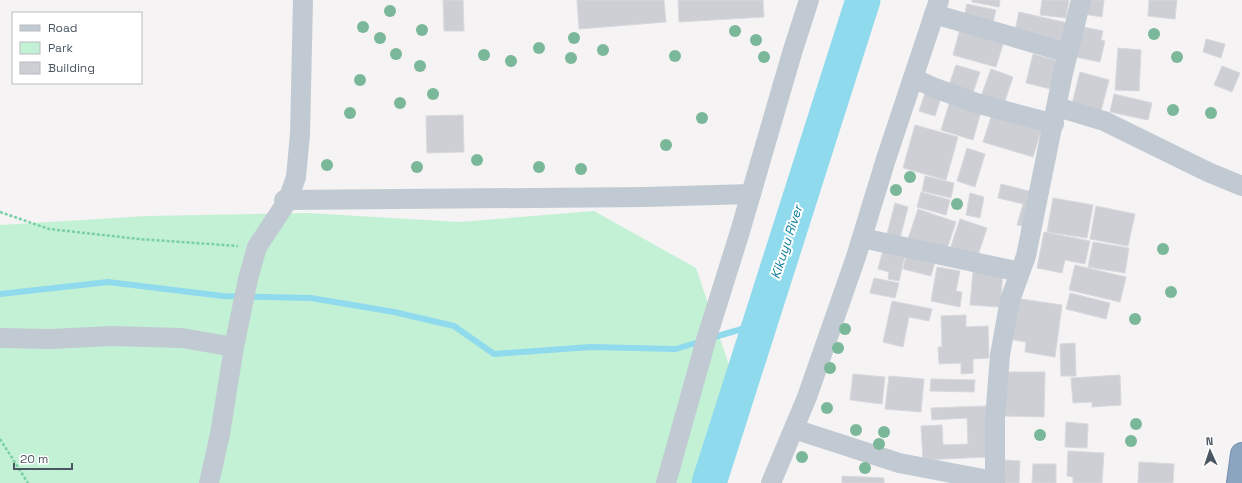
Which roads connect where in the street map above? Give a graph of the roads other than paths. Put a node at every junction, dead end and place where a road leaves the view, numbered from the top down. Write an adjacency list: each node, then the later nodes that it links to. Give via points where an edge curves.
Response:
1 (303, 0): 10 (street, via 300,134 296,177)
2 (809, 0): 9 (street)
3 (1081, 0): 5 (street)
4 (937, 7): 5 (street); 6 (street)
5 (1068, 53): 7 (street)
6 (913, 78): 7 (street, via 976,103); 11 (street)
7 (1055, 115): 8 (street, via 1104,121); 12 (street, via 1026,256)
8 (1242, 186)
9 (750, 194): 10 (street, via 644,198); 19 (street)
10 (286, 200): 14 (street, via 257,247)
11 (862, 238): 12 (street); 15 (street)
12 (1020, 272): 17 (street, via 1010,300 1000,355 995,420)
13 (0, 338): 14 (street, via 182,338)
14 (234, 347): 18 (street)
15 (794, 429): 17 (street, via 899,463); 20 (street)
16 (1242, 454): 21 (highway)
17 (995, 482)
18 (209, 483)
19 (666, 483)
20 (772, 483)
21 (1238, 483)

